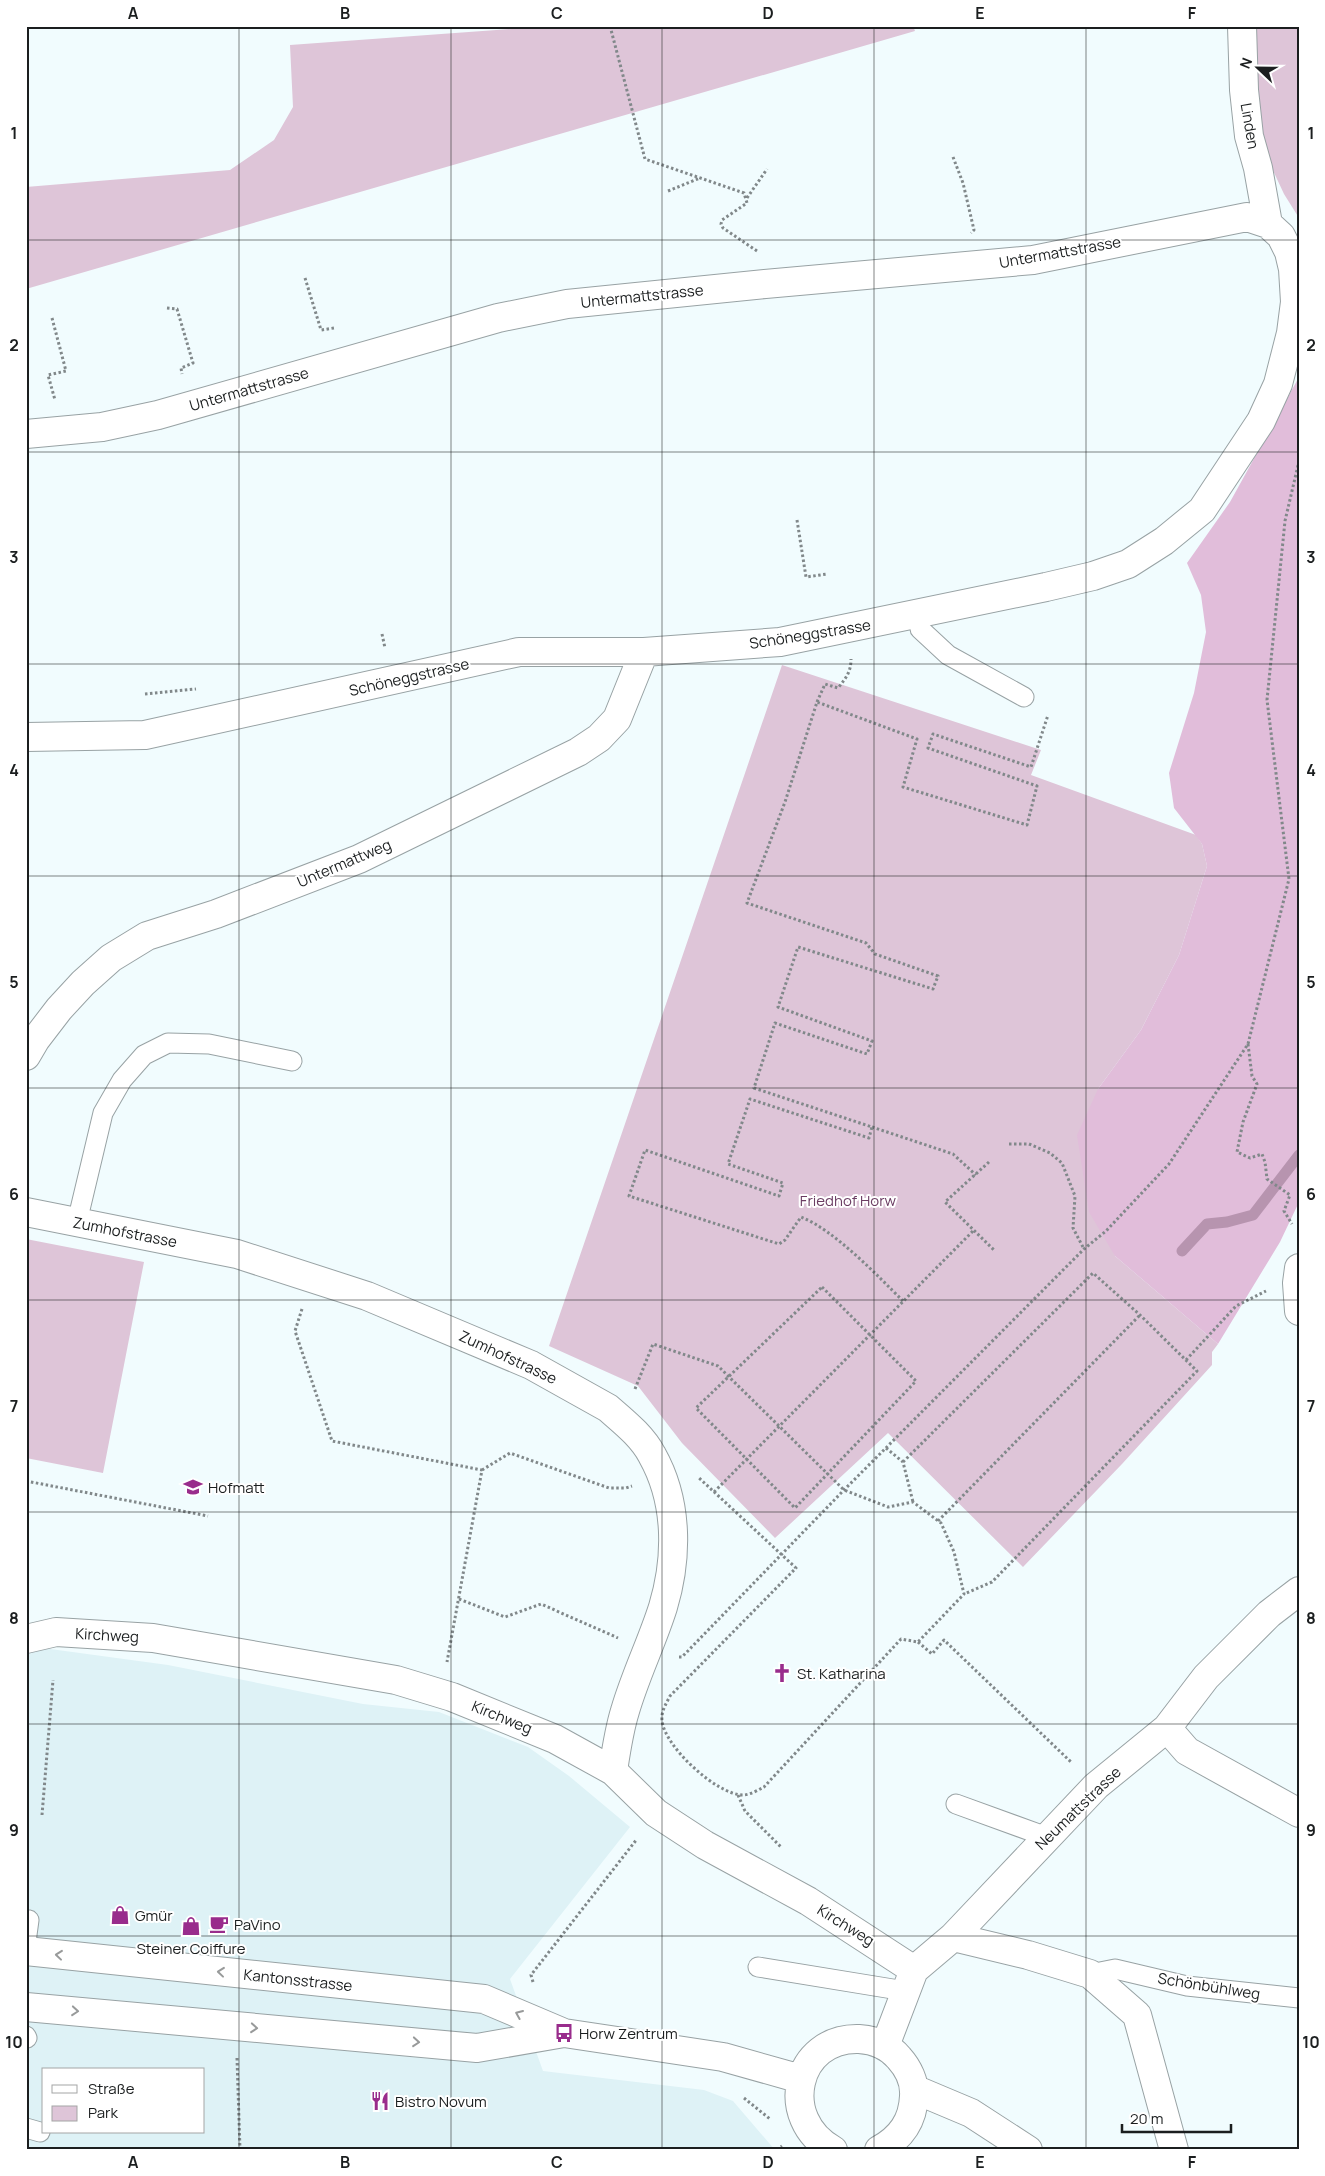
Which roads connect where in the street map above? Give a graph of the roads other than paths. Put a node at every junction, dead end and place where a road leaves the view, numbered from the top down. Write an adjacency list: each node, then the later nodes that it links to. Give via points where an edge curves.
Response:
1 (1242, 26): 2 (street, Linden, via 1249,136)
2 (1268, 224): 3 (street, Untermattstrasse, via 1247,217 1034,260 567,304 506,316 158,416); 5 (street, Schöneggstrasse, via 1281,236 1294,270 1295,302 1291,333 1278,384 1261,421 1202,510 1164,541 1128,564 1094,576 876,624 780,642)
3 (26, 434)
4 (920, 629): 6 (lane, via 948,655)
5 (644, 652): 7 (street, Schöneggstrasse, via 519,652 146,735); 8 (street, Untermattweg, via 617,719 599,738 578,752 359,859 147,936 111,958 83,983 59,1009)
6 (1024, 697)
7 (26, 737)
8 (26, 1056)
9 (292, 1061): 11 (lane, via 209,1044 168,1043 144,1055 122,1080 103,1113)
10 (26, 1212): 11 (street, Zumhofstrasse)
11 (77, 1222): 17 (street, Zumhofstrasse, via 237,1254 367,1296 531,1365 608,1408 638,1435 652,1455 669,1496 674,1540 663,1606 625,1710)
12 (1299, 1268): 13 (street)
13 (1299, 1311)
14 (1299, 1590): 16 (street, Neumattstrasse, via 1269,1614 1206,1677)
15 (26, 1639): 17 (street, Kirchweg, via 56,1632 153,1638 396,1680 452,1697 555,1739)
16 (1167, 1728): 19 (street, via 1188,1751); 20 (street, Neumattstrasse, via 1096,1786)
17 (614, 1771): 27 (street, Kirchweg, via 656,1813 705,1845 808,1901)
18 (956, 1804): 20 (lane)
19 (1299, 1813)
20 (1047, 1837): 22 (street, Neumattstrasse)
21 (29, 1920): 23 (lane)
22 (953, 1937): 26 (street); 27 (street, Neumattstrasse)
23 (26, 1942)
24 (26, 1951): 30 (street, Kantonsstrasse, one-way to 24, via 484,2000)
25 (758, 1967): 27 (lane)
26 (1090, 1974): 28 (lane, Schönbühlweg, via 1115,1969 1187,1986); 37 (street, via 1137,2015)
27 (910, 1981): 31 (street, Neumattstrasse)
28 (1299, 1998)
29 (26, 2007): 30 (street, Kantonsstrasse, one-way to 30, via 477,2048)
30 (564, 2033): 32 (street, Kantonsstrasse, via 723,2057)
31 (884, 2046): 32 (street, via 869,2040 835,2043 820,2051); 33 (street, via 904,2064)
32 (802, 2079): 34 (street, via 798,2097 801,2114 809,2130)
33 (914, 2089): 35 (street, via 913,2109 906,2128 892,2143); 36 (street, via 971,2114)
34 (833, 2150)
35 (879, 2150)
36 (1028, 2150)
37 (1174, 2150)

